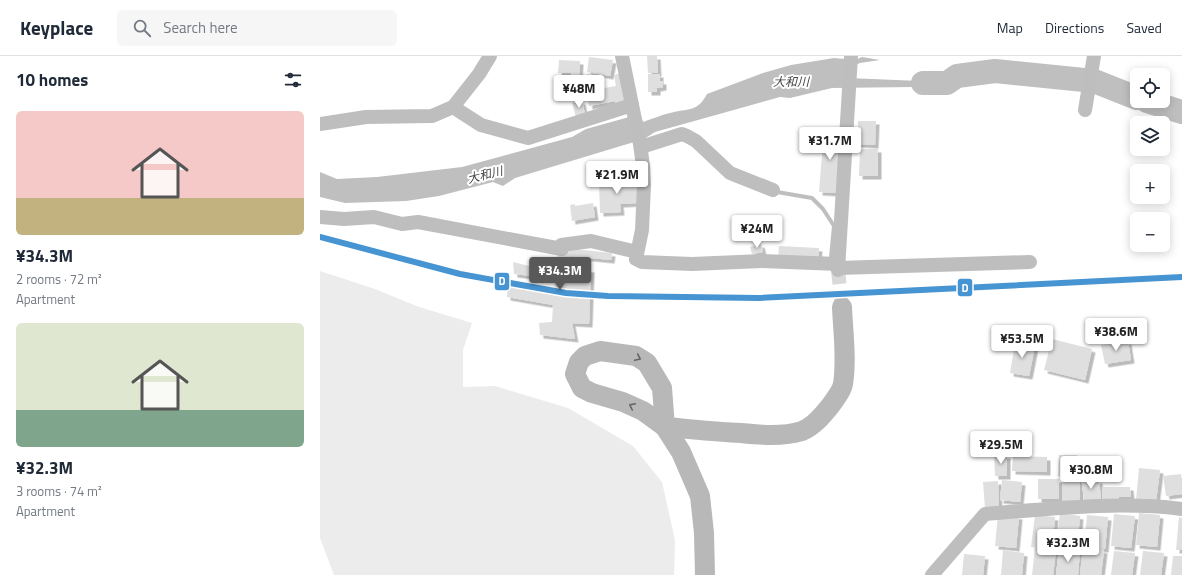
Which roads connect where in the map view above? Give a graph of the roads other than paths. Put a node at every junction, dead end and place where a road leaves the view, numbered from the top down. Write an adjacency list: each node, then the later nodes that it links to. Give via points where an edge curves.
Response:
1 (490, 56): 6 (street)
2 (622, 56): 5 (street)
3 (851, 56): 14 (street)
4 (1093, 59): 7 (street)
5 (632, 106): 6 (street, via 528,138 481,125); 9 (street)
6 (454, 108): 8 (street, via 432,116 366,117)
7 (1084, 110)
8 (320, 124)
9 (641, 146): 10 (street, via 682,134 696,141 730,173); 12 (street, via 644,185 642,230)
10 (773, 190)
11 (320, 217): 12 (street, via 374,217 402,224 418,222 562,249 561,245 591,241)
12 (637, 252): 14 (street, via 636,259 642,262 692,264 762,261)
13 (1030, 262): 14 (street)
14 (838, 268)
15 (842, 307): 16 (street, via 845,367 843,386 822,417 813,425 802,431 782,435)
16 (665, 427): 16 (street, one-way to 16, via 623,402 582,388 575,374 579,362 585,356 600,351 636,356 647,363 662,388); 18 (street, via 681,452 700,496)
17 (1182, 509): 19 (street, via 1107,506 985,514)
18 (705, 575)
19 (932, 575)

